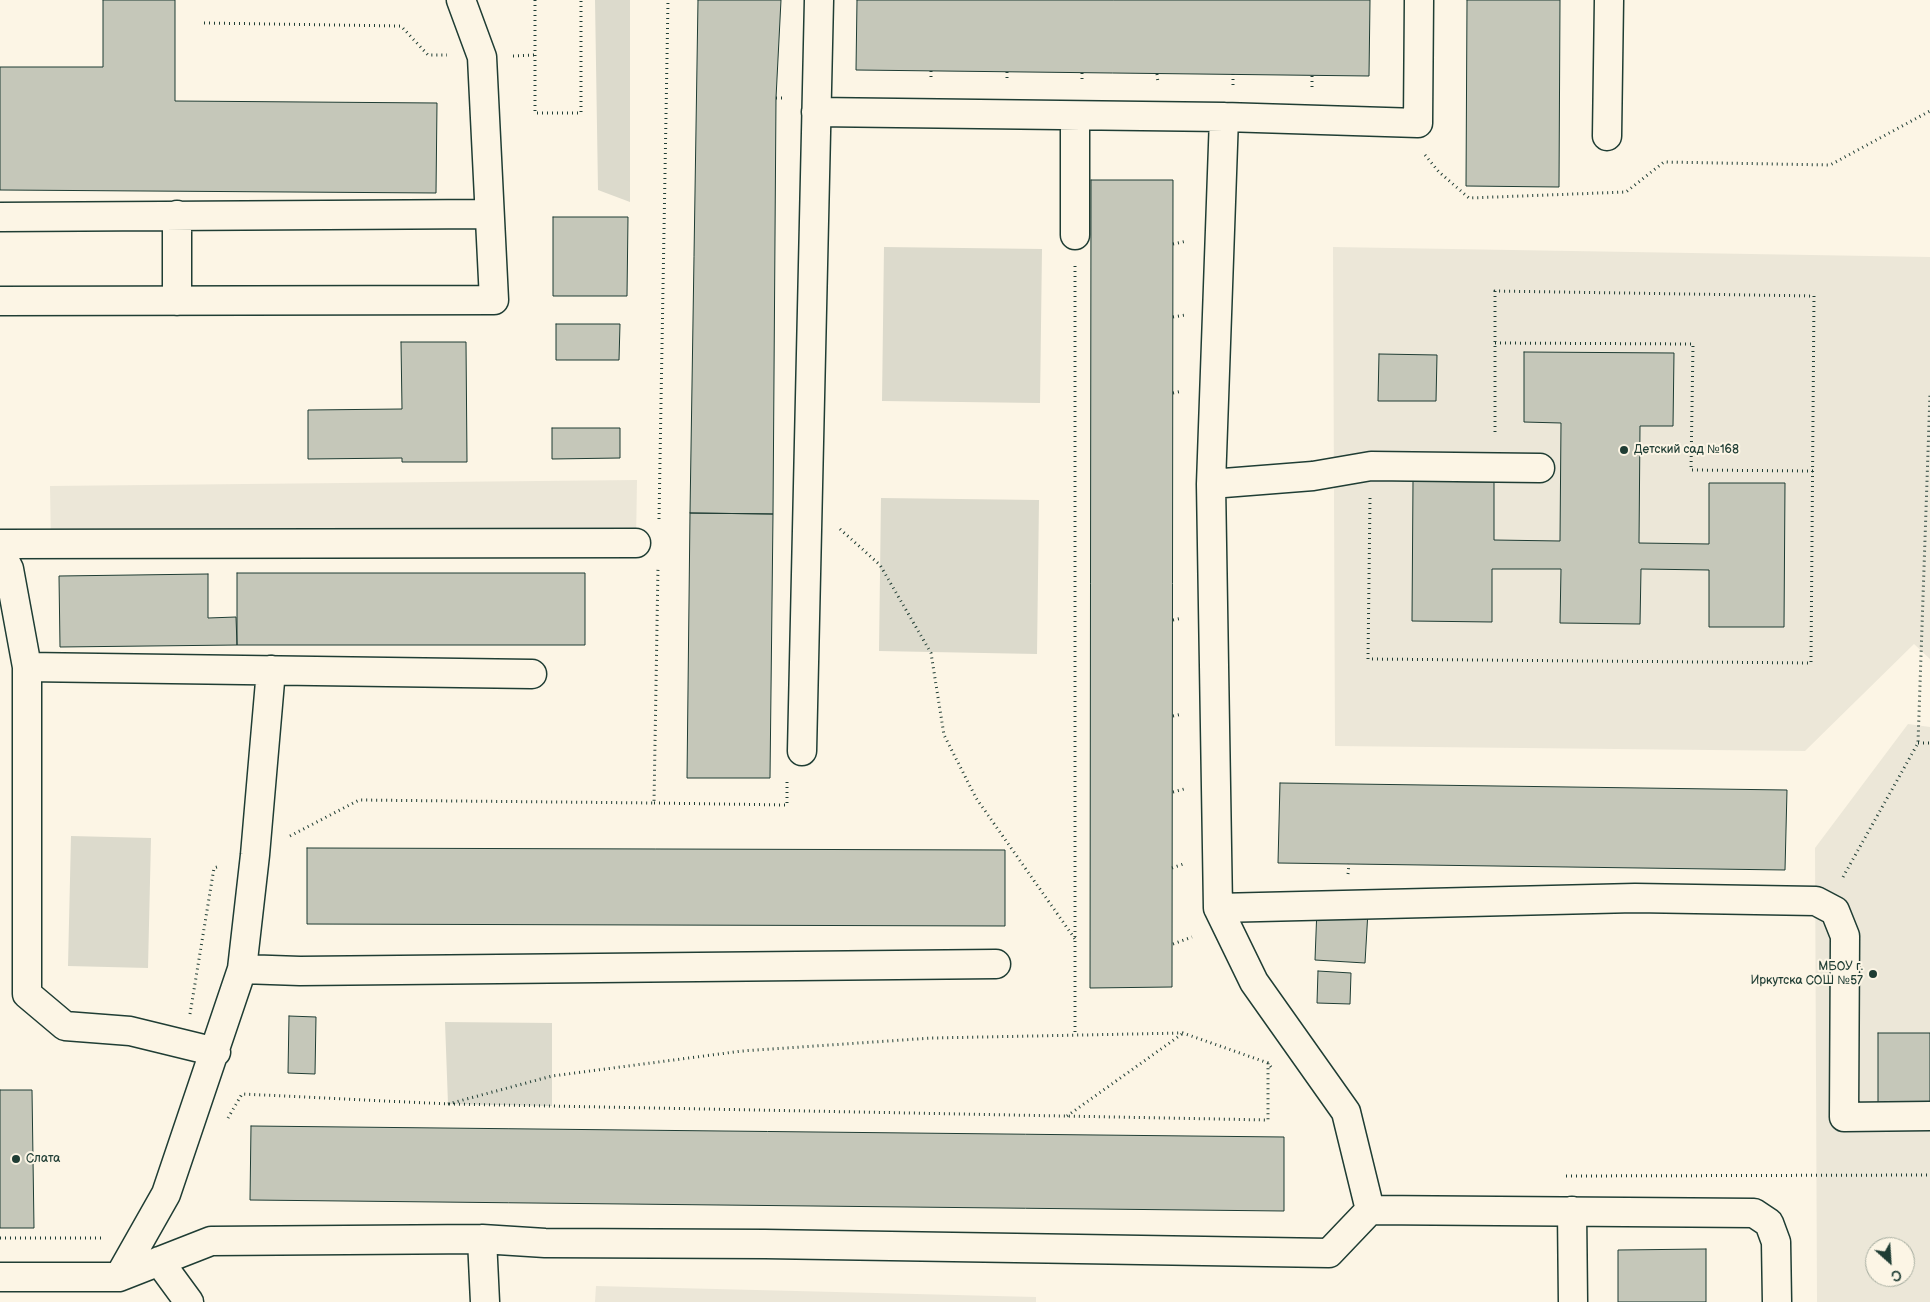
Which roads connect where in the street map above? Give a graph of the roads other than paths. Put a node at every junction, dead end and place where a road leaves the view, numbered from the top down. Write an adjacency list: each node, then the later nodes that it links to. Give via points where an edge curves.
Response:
1 (461, 0): 9 (street, via 482,57)
2 (819, 0): 5 (street)
3 (1419, 0): 7 (street, via 1418,123)
4 (1610, 0): 8 (street)
5 (816, 112): 6 (street); 23 (street, via 807,500)
6 (1075, 117): 7 (street); 12 (street)
7 (1215, 118): 16 (street)
8 (1608, 136)
9 (489, 214): 10 (street); 14 (street, via 494,300)
10 (177, 215): 11 (street); 14 (street)
11 (0, 217)
12 (1075, 235)
13 (0, 301): 14 (street)
14 (177, 301)
15 (1540, 468): 16 (street, via 1371,466 1313,476)
16 (1211, 484): 24 (street)
17 (636, 543): 18 (street)
18 (0, 544)
19 (0, 551): 20 (street, via 10,569)
20 (27, 667): 21 (street); 27 (street, via 27,994 65,1026 130,1031)
21 (271, 670): 22 (street); 26 (street, via 256,855)
22 (532, 674)
23 (795, 762)
24 (1218, 908): 28 (street, via 1635,898 1816,901 1835,911 1845,936 1844,1116); 29 (street, via 1254,982 1346,1112)
25 (996, 964): 26 (street)
26 (242, 969): 27 (street)
27 (216, 1052): 34 (street, via 166,1194)
28 (1930, 1116)
29 (1370, 1210): 30 (street); 31 (street, via 1329,1252 545,1243)
30 (1572, 1211): 37 (street); 38 (street, via 1754,1214 1769,1223 1776,1242)
31 (482, 1239): 32 (street, via 211,1240); 36 (street)
32 (159, 1261): 34 (street); 35 (street)
33 (0, 1277): 34 (street)
34 (120, 1277)
35 (189, 1302)
36 (485, 1302)
37 (1573, 1302)
38 (1777, 1302)

